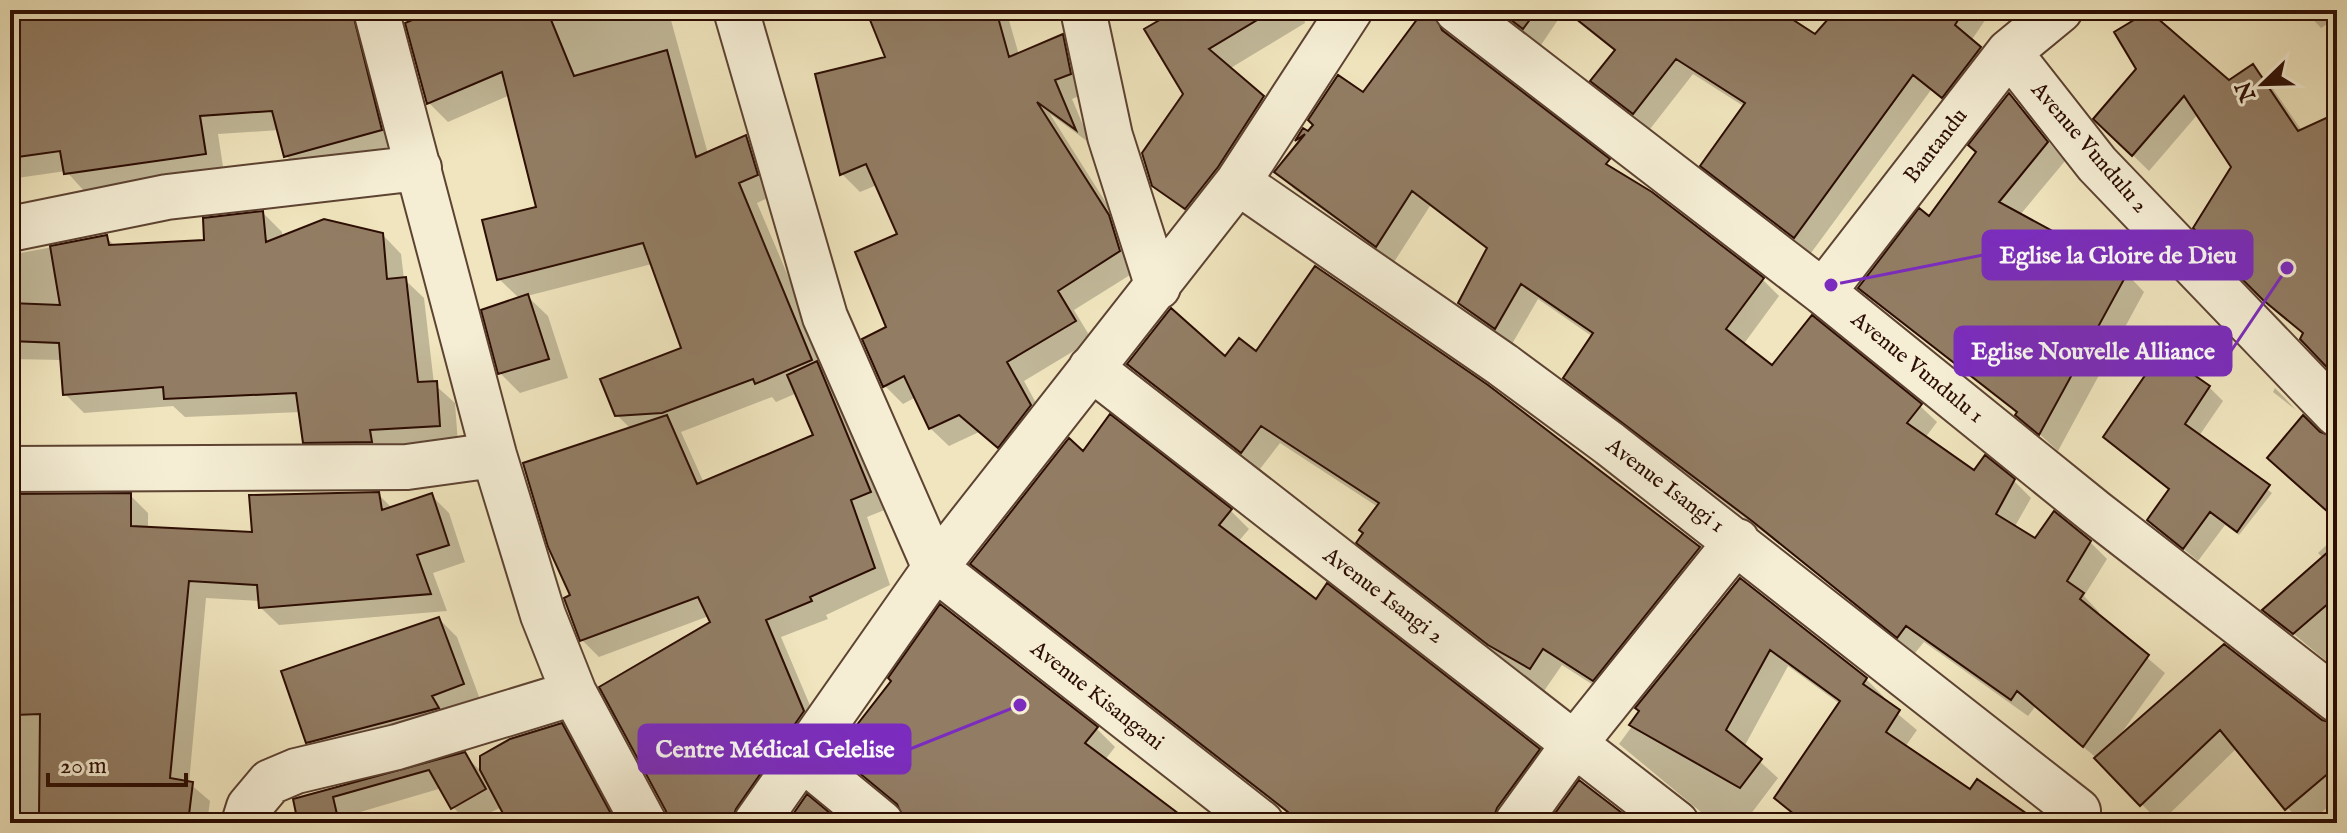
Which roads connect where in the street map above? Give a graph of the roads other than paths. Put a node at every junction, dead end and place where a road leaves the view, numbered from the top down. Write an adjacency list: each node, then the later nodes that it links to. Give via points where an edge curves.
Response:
1 (376, 10): 8 (street)
2 (736, 10): 18 (street, via 825,317)
3 (1083, 10): 11 (street, via 1110,136)
4 (1350, 10): 9 (street)
5 (1457, 10): 12 (street, Avenue Vundulu 1)
6 (2060, 10): 7 (street, Bantandu)
7 (2009, 52): 12 (street, Bantandu); 14 (street, Avenue Vundulu 2, via 2097,164)
8 (419, 168): 10 (street, via 167,197); 15 (street)
9 (1238, 182): 11 (street); 17 (street, Avenue Isangi 1, via 1503,365)
10 (10, 229)
11 (1158, 287): 13 (street)
12 (1823, 292): 20 (street, Avenue Vundulu 1)
13 (1091, 368): 18 (street); 21 (street, Avenue Isangi 2)
14 (2337, 414)
15 (494, 455): 16 (street, via 407,467); 19 (street, via 543,615)
16 (10, 469)
17 (1737, 541): 21 (street); 23 (street, Avenue Isangi 1)
18 (935, 568): 22 (street); 28 (street, Avenue Kisangani)
19 (574, 693): 24 (street, via 397,747 296,771 270,782 249,807); 25 (street)
20 (2337, 700)
21 (1575, 743): 29 (street); 30 (street, Avenue Isangi 2)
22 (803, 759): 26 (street); 27 (street)
23 (2078, 811)
24 (244, 823)
25 (644, 823)
26 (756, 823)
27 (881, 823)
28 (1261, 823)
29 (1517, 823)
30 (1676, 823)

